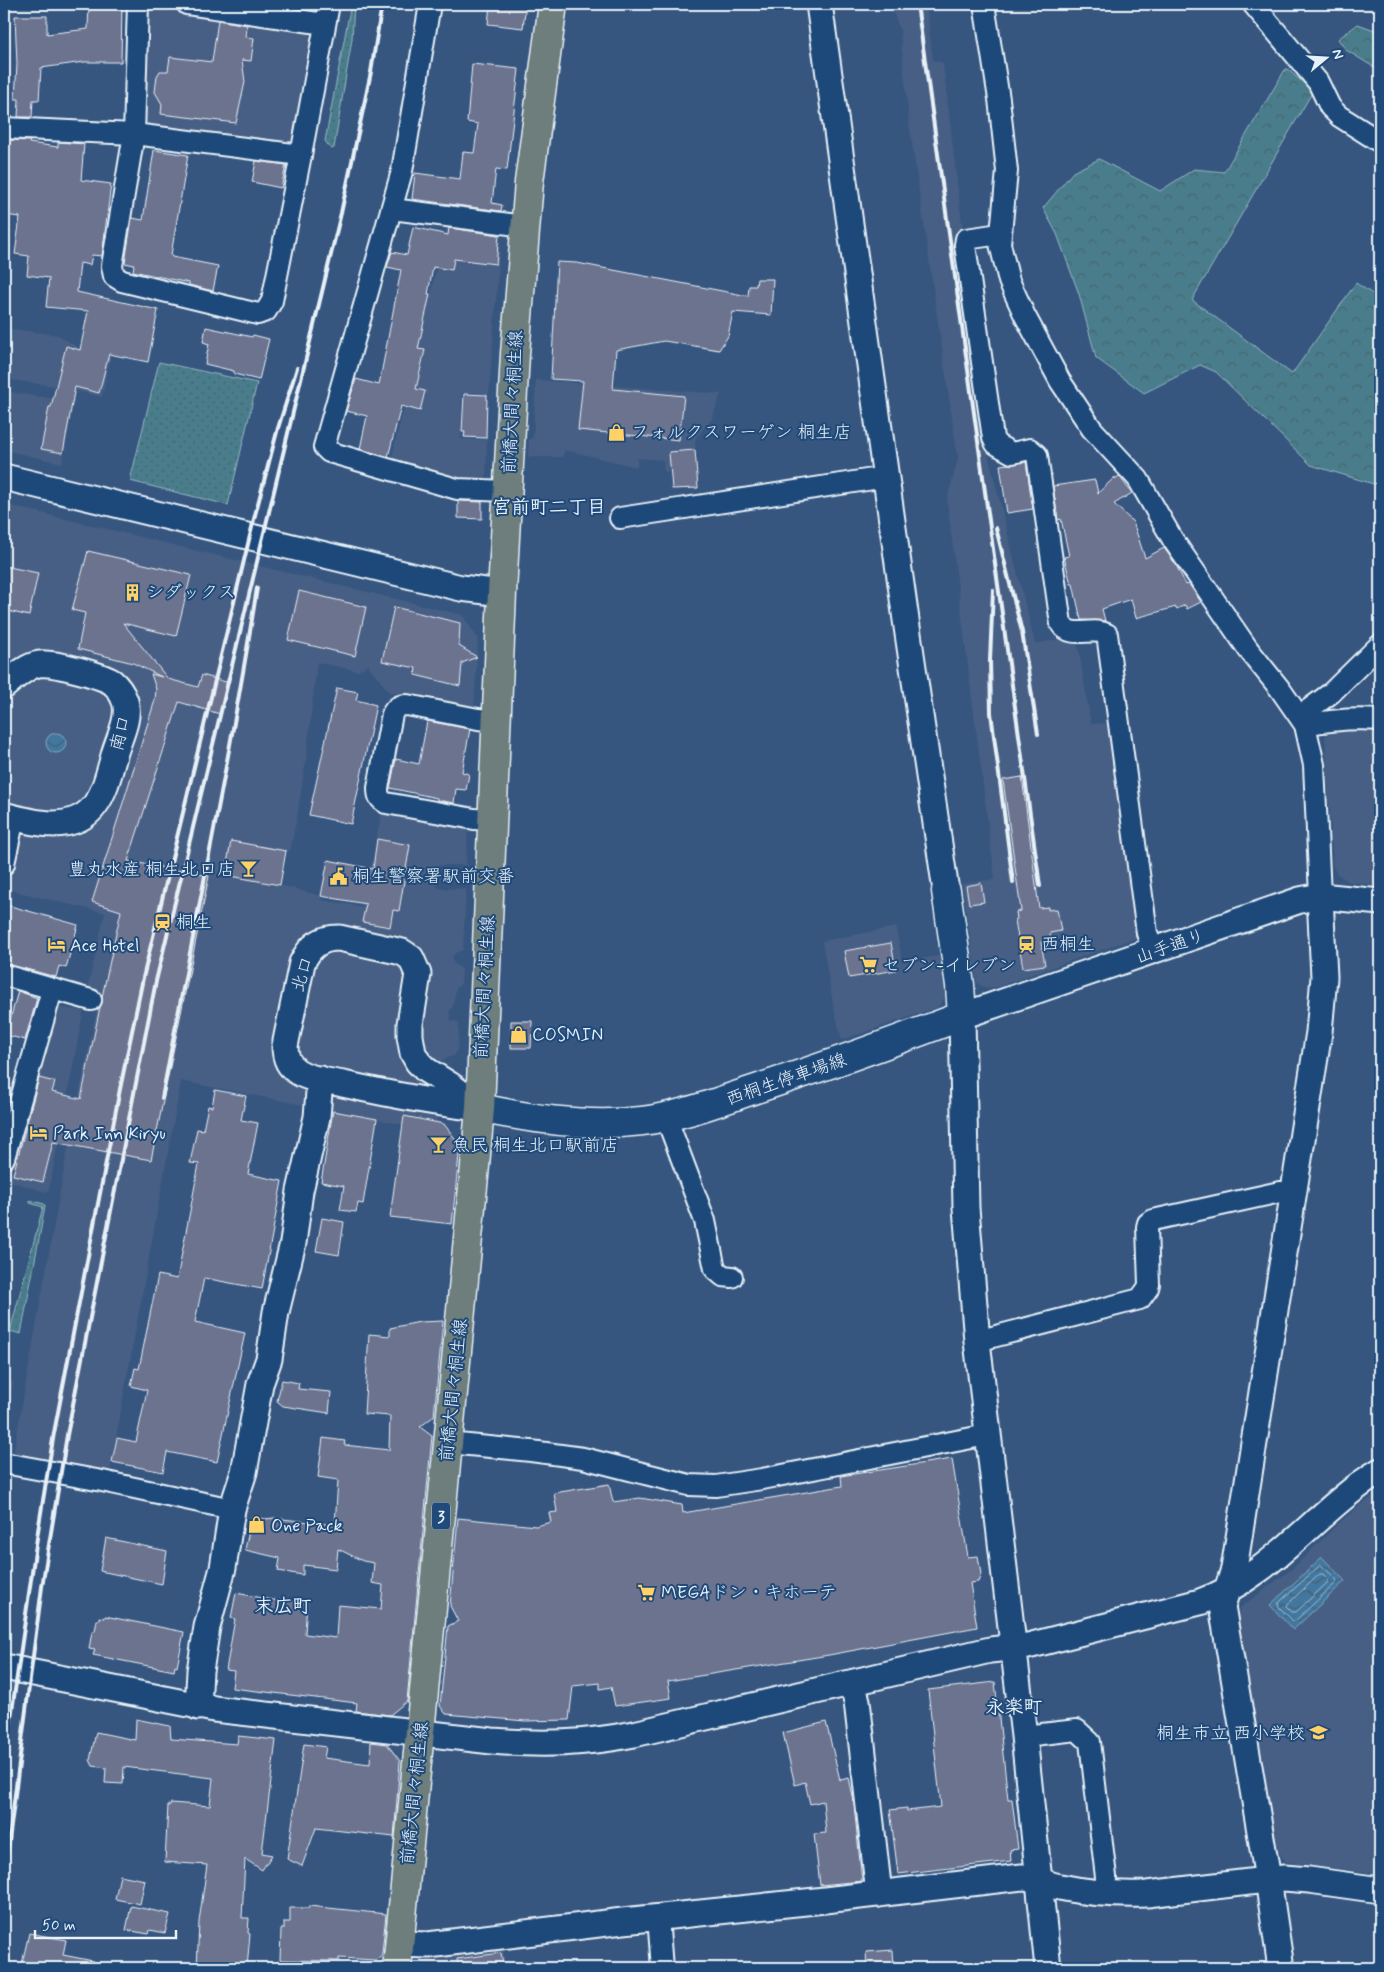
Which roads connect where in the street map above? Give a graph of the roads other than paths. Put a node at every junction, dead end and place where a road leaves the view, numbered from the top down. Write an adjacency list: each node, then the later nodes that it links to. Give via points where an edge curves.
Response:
1 (138, 4): 11 (street)
2 (188, 4): 9 (street)
3 (329, 4): 9 (street)
4 (430, 4): 14 (street, via 402,171)
5 (553, 4): 15 (main road, 前橋大間々桐生線 / 3)
6 (819, 4): 17 (street)
7 (984, 4): 16 (street, via 1007,172)
8 (1253, 4): 12 (street, via 1318,82 1330,107)
9 (325, 24): 13 (street)
10 (4, 128): 11 (street)
11 (134, 134): 13 (street); 13 (street, via 112,266 114,276 122,281 254,313 266,311 272,302)
12 (1380, 142)
13 (301, 155)
14 (392, 209): 15 (street); 19 (street, via 324,447 329,452 458,489)
15 (525, 226): 19 (main road, 前橋大間々桐生線 / 3)
16 (1000, 236): 26 (street, via 1001,253 1010,281 1060,381 1092,429 1138,479 1173,540); 33 (street, via 966,239 965,245 993,438 1003,450 1012,453 1030,449 1037,455 1061,624 1072,633 1100,630 1107,634 1144,914)
17 (886, 476): 20 (street); 30 (street)
18 (4, 477): 21 (street, via 462,588)
19 (507, 490): 21 (main road, 前橋大間々桐生線 / 3)
20 (620, 518)
21 (502, 593): 25 (main road, 前橋大間々桐生線 / 3)
22 (1380, 645): 26 (street)
23 (4, 686): 27 (street, 南口 / 南口, via 33,665 72,669 114,684 122,694 127,711 105,785 96,804 88,812 75,821 57,824)
24 (1380, 720): 26 (street)
25 (497, 721): 28 (main road, 前橋大間々桐生線 / 3); 28 (street, via 408,705 395,708 378,788 378,796 386,803)
26 (1302, 721): 31 (street, via 1314,765)
27 (9, 816): 29 (street)
28 (492, 820): 39 (main road, 前橋大間々桐生線 / 3)
29 (4, 864)
30 (946, 891): 37 (main road)
31 (1320, 896): 32 (street, 山手通り); 33 (street, 山手通り, via 1300,900); 42 (street, via 1323,996)
32 (1380, 902)
33 (1153, 952): 37 (street, 山手通り)
34 (4, 975): 35 (street)
35 (52, 990): 36 (street); 41 (street)
36 (92, 1000)
37 (962, 1016): 40 (main road, 西桐生停車場線, via 795,1076); 44 (street, via 966,1208)
38 (320, 1079): 39 (street, 北口 / 北口); 39 (street, 北口 / 北口, via 299,1073 289,1064 285,1052 299,970 307,954 320,941 351,939 402,952 412,958 418,974 410,1031 413,1052 426,1070); 49 (street, via 317,1117 300,1191 293,1243 276,1312 269,1359 260,1384 244,1472)
39 (480, 1108): 40 (main road, 西桐生停車場線, via 540,1119 606,1123); 46 (main road, 前橋大間々桐生線 / 3)
40 (666, 1117): 43 (street, via 705,1221 716,1269 723,1276)
41 (4, 1158)
42 (1294, 1193): 44 (street, via 1280,1192 1153,1220 1147,1227 1148,1288 1140,1299); 50 (street, via 1234,1569)
43 (732, 1276)
44 (977, 1341): 45 (street)
45 (987, 1435): 46 (street, via 762,1479 702,1487 583,1458); 51 (street)
46 (448, 1443): 55 (main road, 前橋大間々桐生線 / 3)
47 (4, 1464): 49 (street)
48 (1380, 1471): 50 (street, via 1349,1492 1270,1562)
49 (232, 1509): 54 (street, via 223,1568 207,1627)
50 (1226, 1592): 51 (street, via 1200,1602 1028,1646); 57 (street, via 1222,1606 1224,1623)
51 (1013, 1647): 53 (street); 56 (street)
52 (4, 1667): 54 (street)
53 (852, 1683): 55 (street, via 634,1734 578,1743 535,1744); 61 (street)
54 (198, 1707): 55 (street)
55 (421, 1733): 63 (main road, 前橋大間々桐生線 / 3)
56 (1024, 1736): 58 (street); 60 (street, via 1077,1730 1090,1742 1106,1877)
57 (1268, 1879): 59 (street, via 1310,1880); 60 (street, via 1147,1894); 66 (street)
58 (1040, 1880): 60 (street, via 1060,1887); 61 (street, via 1022,1877); 65 (street)
59 (1380, 1890)
60 (1105, 1893)
61 (879, 1894): 62 (street)
62 (658, 1917): 63 (street, via 428,1945); 64 (street)
63 (398, 1956)
64 (662, 1968)
65 (1048, 1968)
66 (1281, 1968)

